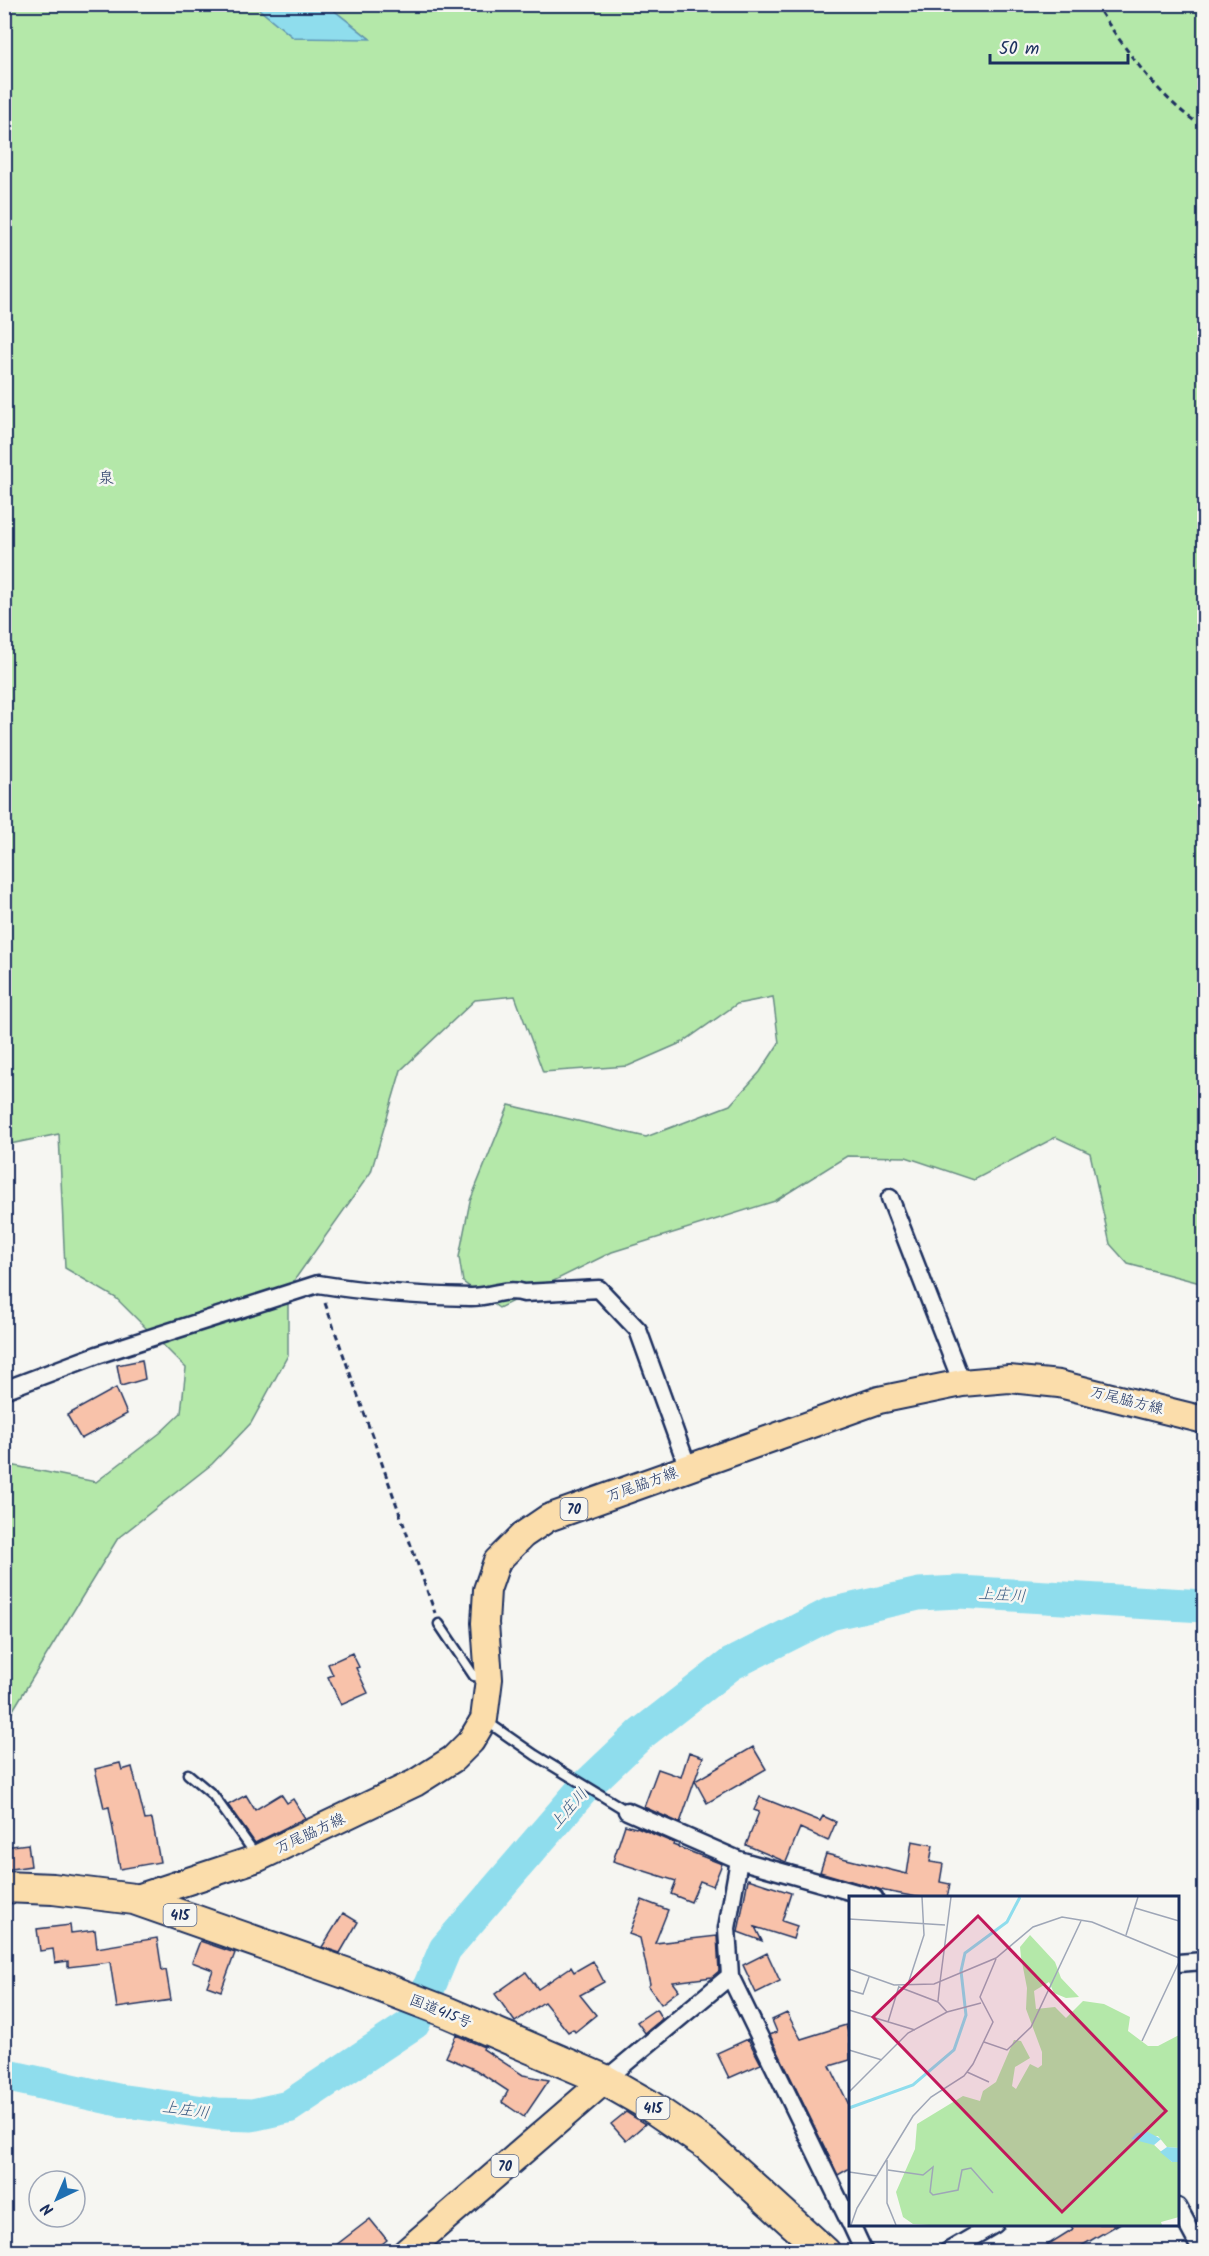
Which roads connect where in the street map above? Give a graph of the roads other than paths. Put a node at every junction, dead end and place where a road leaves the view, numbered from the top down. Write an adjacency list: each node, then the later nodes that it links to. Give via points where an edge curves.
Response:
1 (891, 1198): 2 (street)
2 (962, 1383): 4 (main road, 万尾脇方線 / 70, via 1009,1379 1059,1384); 5 (main road, 万尾脇方線 / 70, via 879,1400)
3 (4, 1390): 5 (street, via 97,1355 318,1284 472,1298 517,1291 599,1289 638,1330)
4 (1204, 1420)
5 (688, 1468): 7 (main road, 万尾脇方線 / 70, via 548,1518 508,1548 497,1561 487,1590)
6 (439, 1624): 7 (lane, via 474,1676)
7 (489, 1679): 8 (main road, 万尾脇方線 / 70)
8 (484, 1719): 10 (lane); 11 (main road, 万尾脇方線 / 70, via 453,1760 415,1783)
9 (188, 1774): 11 (lane, via 213,1795)
10 (627, 1811): 12 (street)
11 (258, 1858): 15 (main road, 万尾脇方線 / 70)
12 (739, 1860): 14 (street); 18 (street, via 727,1928)
13 (4, 1887): 15 (highway, 国道415号 / 415)
14 (867, 1896)
15 (134, 1899): 19 (highway, 国道415号 / 415, via 348,1974)
16 (1204, 1961): 17 (street)
17 (1179, 1963)
18 (730, 1976): 19 (street); 21 (street)
19 (605, 2080): 24 (highway, 国道415号 / 415, via 707,2145); 25 (main road, 70)
20 (1179, 2209): 28 (street)
21 (849, 2220)
22 (852, 2226): 26 (street)
23 (992, 2226): 27 (street)
24 (817, 2249)
25 (406, 2252)
26 (864, 2252)
27 (947, 2252)
28 (1202, 2252)

